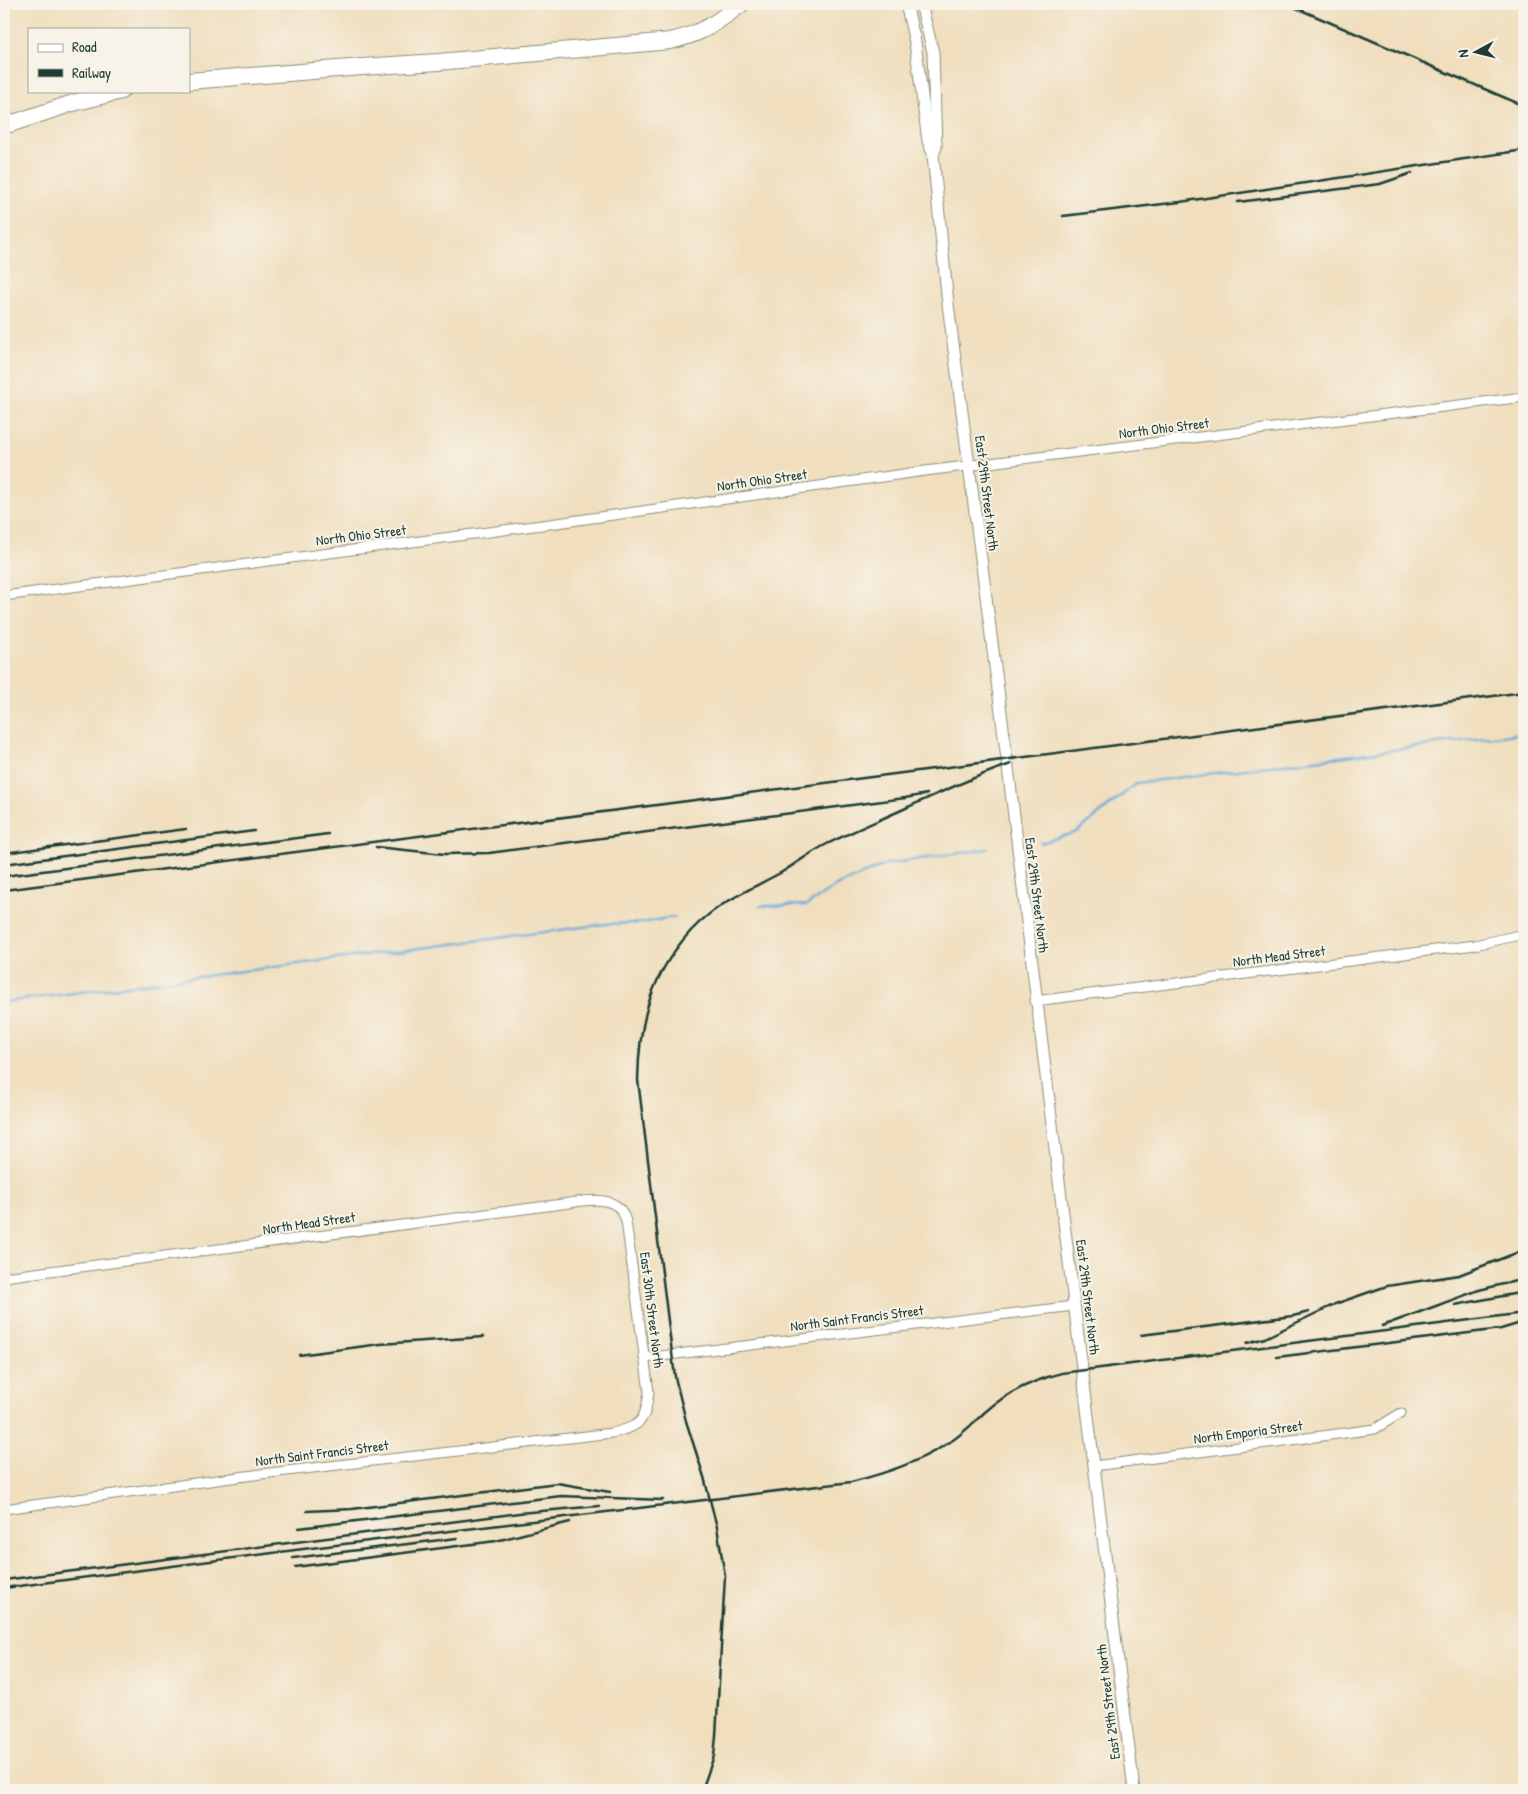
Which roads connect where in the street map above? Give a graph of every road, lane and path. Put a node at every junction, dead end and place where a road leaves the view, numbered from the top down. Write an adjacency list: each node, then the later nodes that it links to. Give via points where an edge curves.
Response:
1 (741, 4): 4 (highway, via 714,25 670,42)
2 (906, 4): 7 (street)
3 (921, 4): 7 (street, East 29th Street North, via 932,52 936,147)
4 (190, 81)
5 (117, 92): 6 (highway)
6 (4, 126)
7 (933, 155): 9 (street, East 29th Street North)
8 (1524, 397): 9 (street, North Ohio Street)
9 (969, 466): 10 (street, North Ohio Street); 12 (street, East 29th Street North)
10 (4, 596)
11 (1524, 934): 12 (street, North Mead Street, via 1475,945)
12 (1035, 1001): 15 (street, East 29th Street North)
13 (616, 1206): 14 (street, North Mead Street, via 594,1200); 16 (street, East 30th Street North, via 626,1221)
14 (4, 1277)
15 (1074, 1306): 16 (street, North Saint Francis Street); 19 (street, East 29th Street North)
16 (644, 1358): 18 (street, East 30th Street North, via 649,1392 646,1413)
17 (1401, 1414): 19 (street, North Emporia Street, via 1375,1429)
18 (641, 1420): 20 (street, North Saint Francis Street, via 628,1429 612,1432)
19 (1094, 1466): 21 (street, East 29th Street North)
20 (4, 1509)
21 (1134, 1790)

